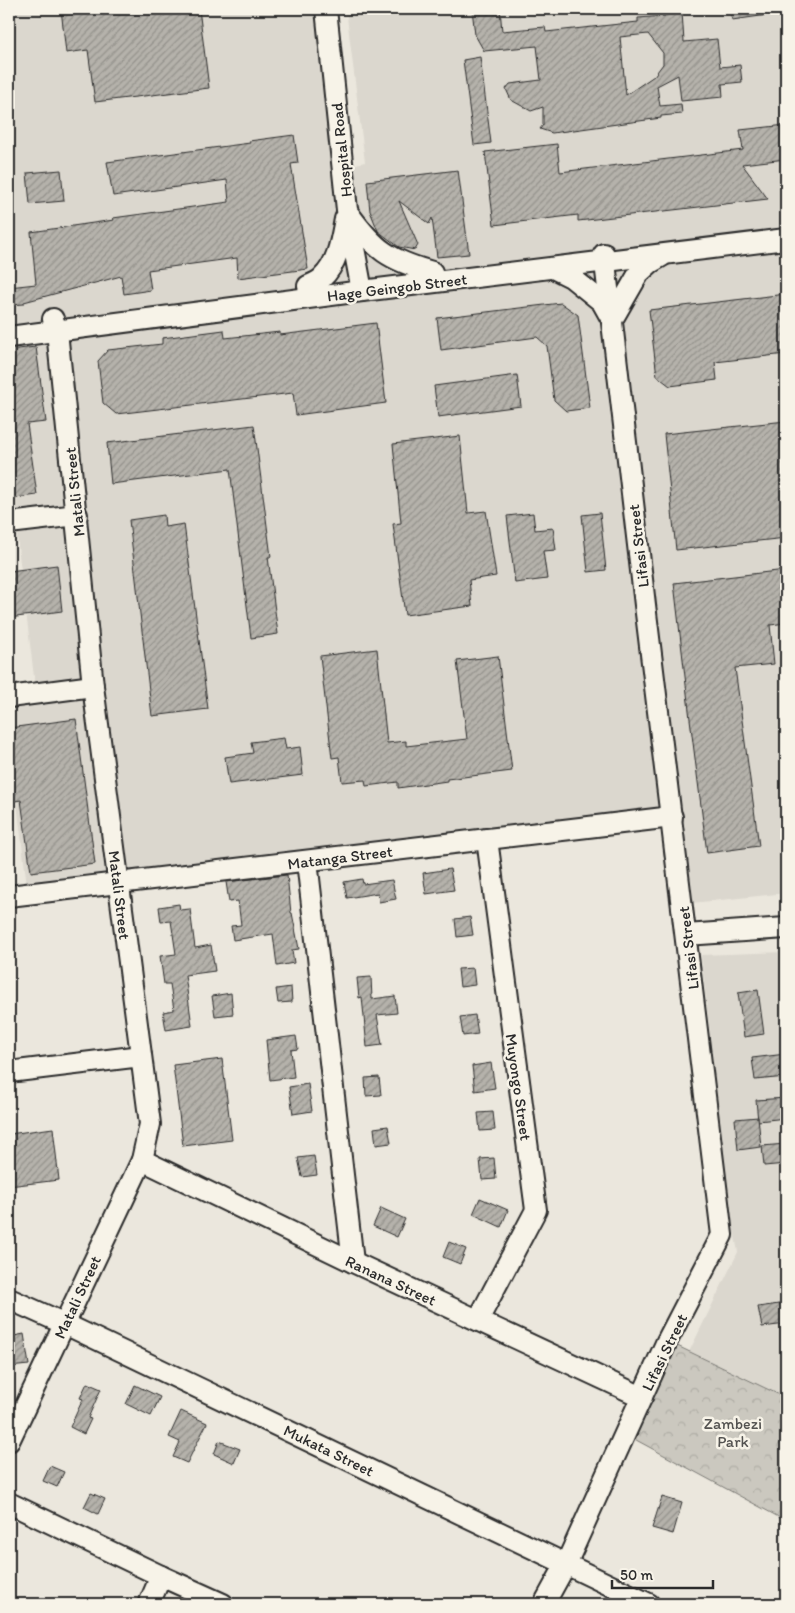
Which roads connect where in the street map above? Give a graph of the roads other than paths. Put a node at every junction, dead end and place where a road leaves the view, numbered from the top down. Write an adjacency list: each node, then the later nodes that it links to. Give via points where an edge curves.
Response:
1 (326, 9): 2 (street, Hospital Road)
2 (347, 210): 8 (street, via 379,248 396,260); 9 (street, Hospital Road); 10 (street, via 335,259 321,279)
3 (786, 231): 6 (street, Hage Geingob Street)
4 (786, 239): 5 (street, Hage Geingob Street)
5 (666, 254): 6 (street, Hage Geingob Street); 11 (street, via 638,273)
6 (605, 258): 7 (street, Hage Geingob Street); 8 (street, Hage Geingob Street); 11 (street, Lifasi Street)
7 (553, 268): 9 (street, Hage Geingob Street); 11 (street, via 571,277 602,302)
8 (432, 272): 9 (street, Hage Geingob Street)
9 (361, 285): 10 (street, Hage Geingob Street); 13 (street, Hage Geingob Street)
10 (308, 286): 13 (street, Hage Geingob Street)
11 (612, 320): 19 (street, Lifasi Street)
12 (9, 324): 13 (street, Hage Geingob Street)
13 (55, 325): 14 (street, Hage Geingob Street); 15 (street, Matali Street)
14 (9, 337)
15 (77, 515): 16 (street); 17 (street, Matali Street)
16 (9, 523)
17 (93, 686): 18 (street); 22 (street, Matali Street)
18 (9, 697)
19 (672, 817): 20 (street, Matanga Street); 25 (street, Lifasi Street)
20 (487, 839): 21 (street, Matanga Street); 31 (street, Muyongo Street, via 536,1210)
21 (307, 861): 22 (street, Matanga Street); 29 (street)
22 (118, 883): 23 (street, Matanga Street); 26 (street, Matali Street)
23 (9, 896)
24 (786, 928): 25 (street)
25 (686, 935): 33 (street, Lifasi Street, via 722,1235)
26 (141, 1056): 27 (street); 28 (street, Matali Street, via 150,1124)
27 (9, 1072)
28 (142, 1160): 29 (street, Ranana Street); 32 (street, Matali Street)
29 (353, 1262): 31 (street, Ranana Street)
30 (9, 1299): 32 (street, Mukata Street)
31 (478, 1320): 33 (street, Ranana Street)
32 (64, 1324): 34 (street, Matali Street); 36 (street, Mukata Street)
33 (642, 1397): 36 (street, Lifasi Street)
34 (9, 1441)
35 (9, 1503): 37 (street)
36 (566, 1564): 40 (street, Lifasi Street); 41 (street, Mukata Street)
37 (162, 1576): 38 (street); 39 (street)
38 (149, 1604)
39 (224, 1604)
40 (544, 1604)
41 (648, 1604)

